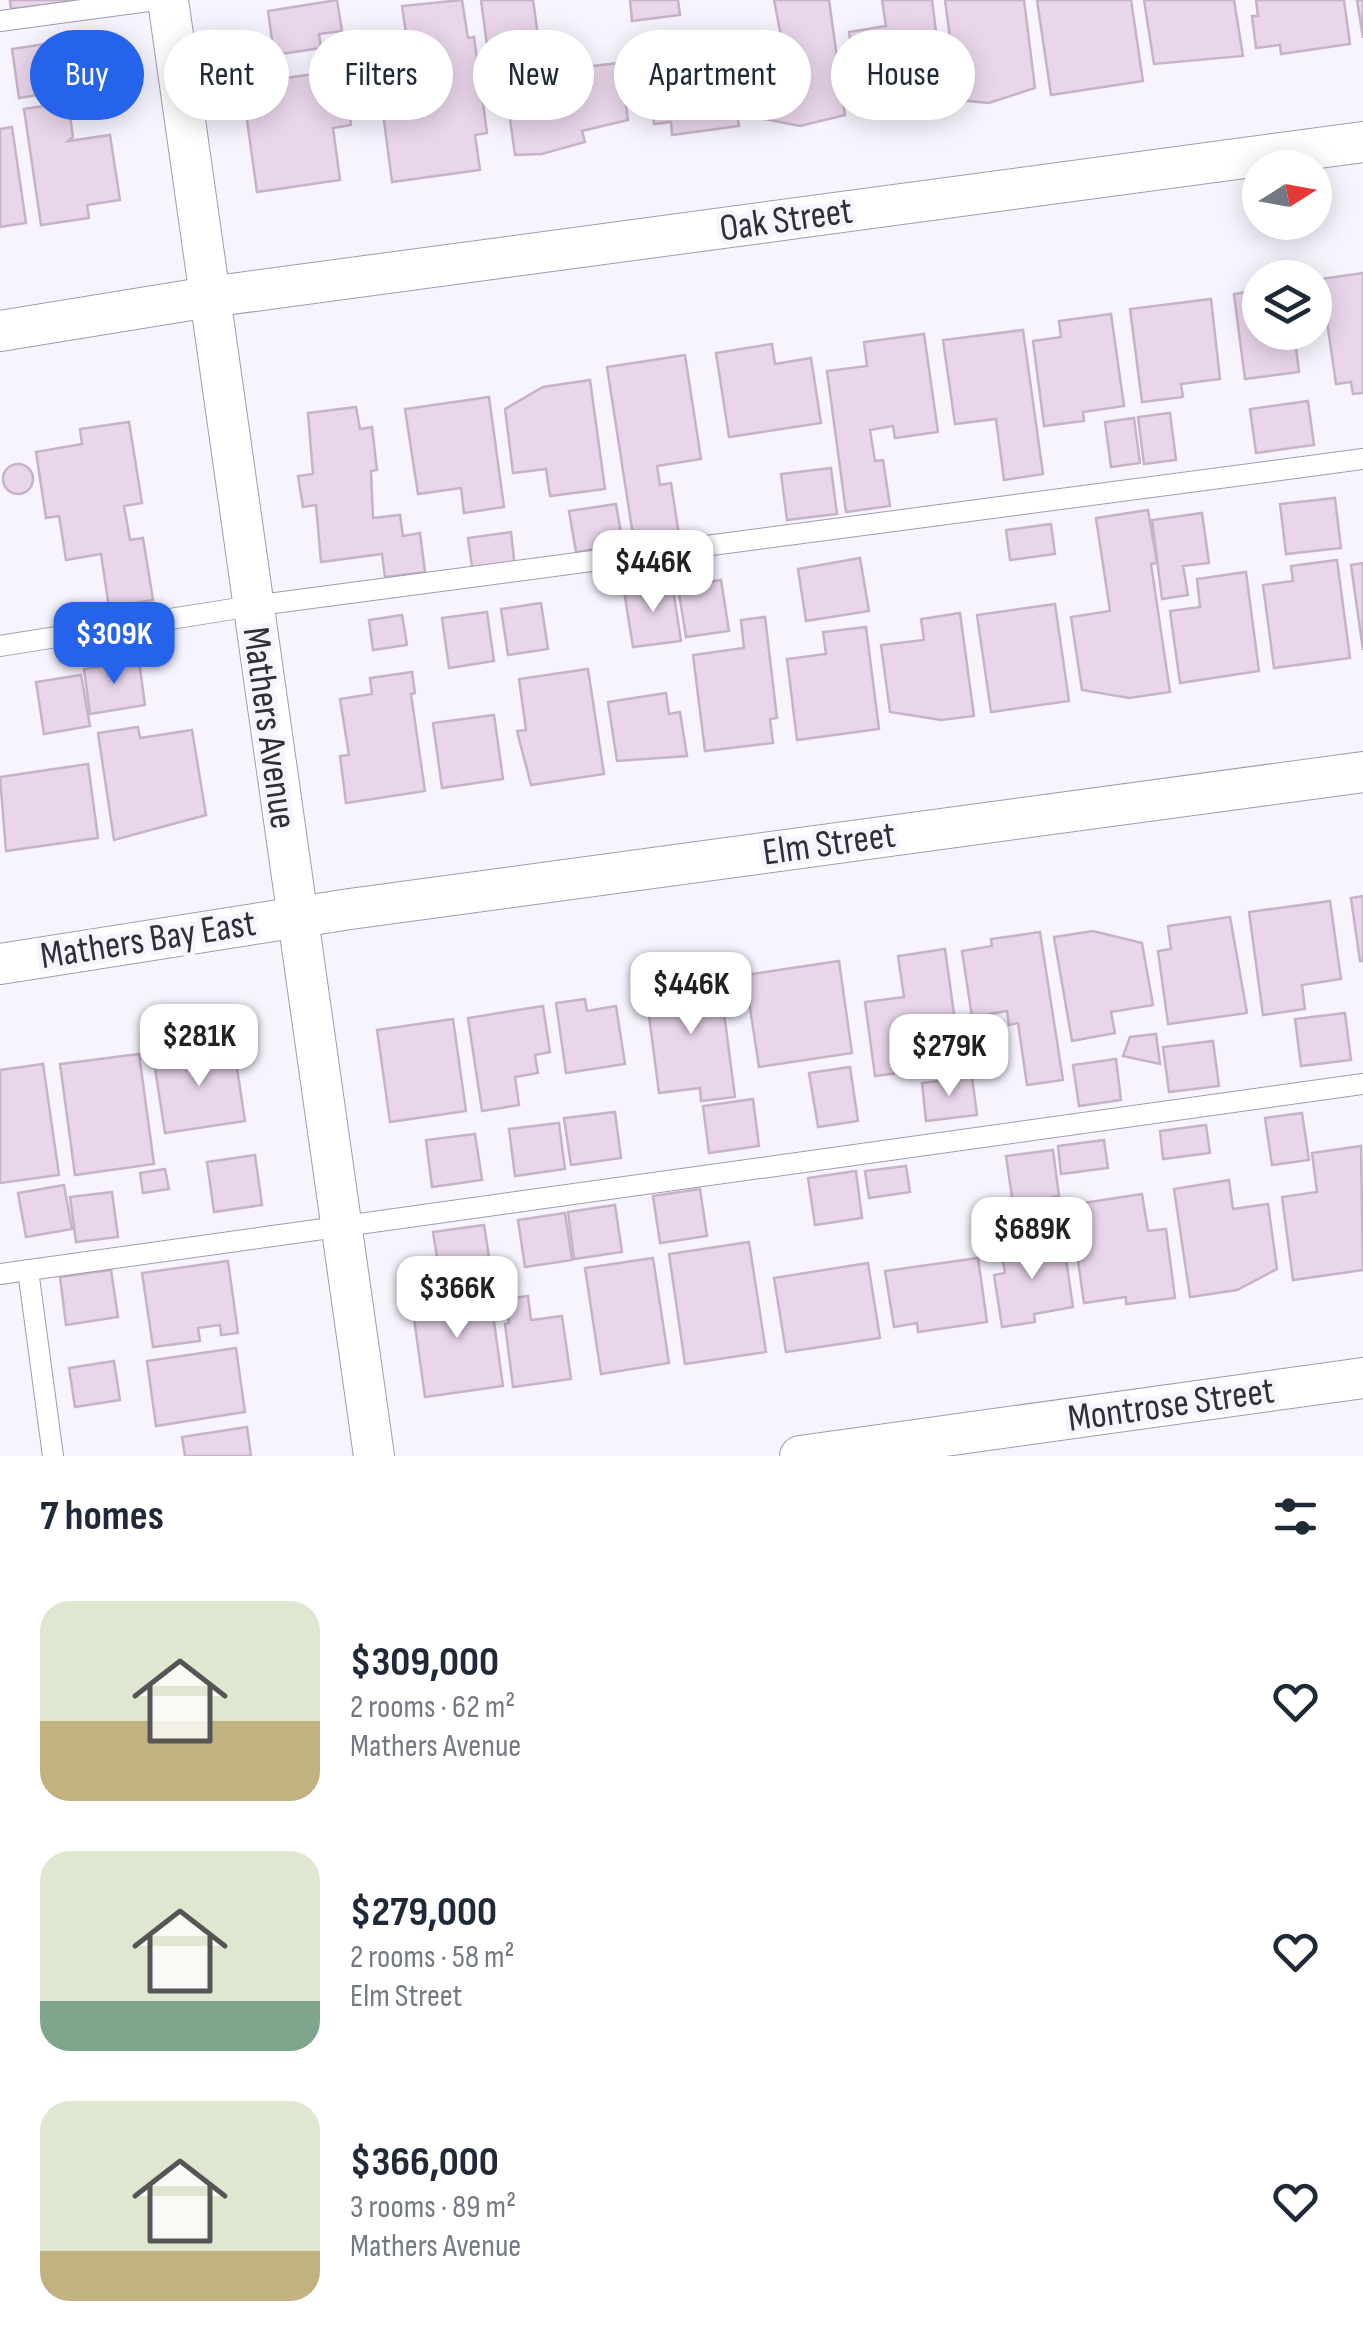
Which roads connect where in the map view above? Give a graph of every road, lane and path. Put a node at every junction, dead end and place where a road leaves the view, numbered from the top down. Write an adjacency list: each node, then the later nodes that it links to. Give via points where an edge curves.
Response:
1 (156, 0): 3 (lane)
2 (168, 0): 5 (street, Mathers Avenue)
3 (0, 22)
4 (1363, 142): 5 (street, Oak Street)
5 (209, 297): 6 (street); 8 (street, Mathers Avenue)
6 (0, 331)
7 (1363, 459): 8 (lane)
8 (252, 606): 9 (lane); 11 (street, Mathers Avenue)
9 (0, 646)
10 (1363, 772): 11 (street, Elm Street)
11 (296, 917): 12 (street, Mathers Bay East); 14 (street, Mathers Avenue)
12 (0, 964)
13 (1363, 1084): 14 (lane)
14 (340, 1227): 15 (lane); 19 (street, Mathers Avenue)
15 (28, 1270): 16 (lane); 18 (lane)
16 (0, 1274)
17 (1363, 1378): 20 (street, Montrose Street)
18 (52, 1456)
19 (374, 1456)
20 (800, 1456)

